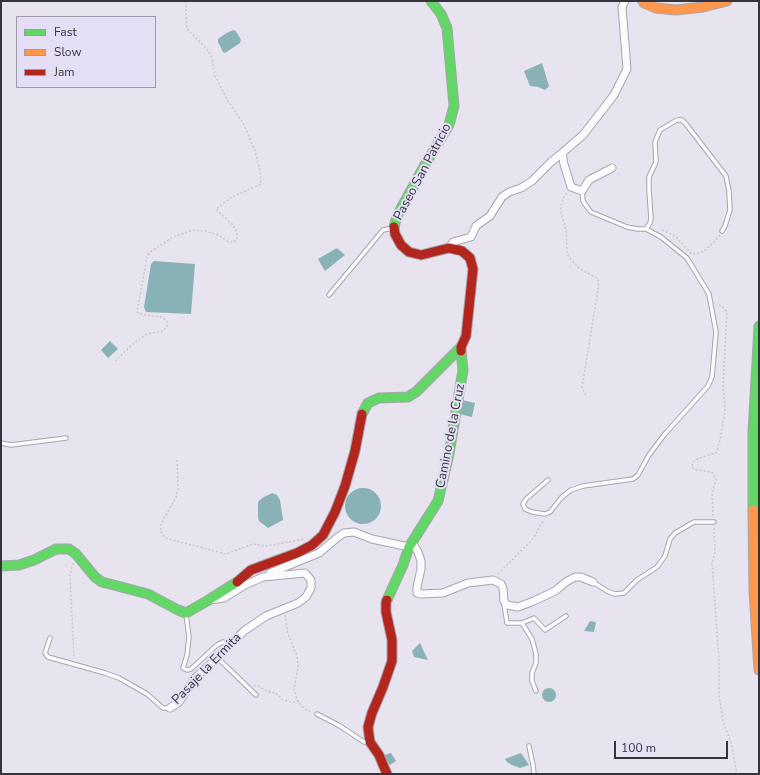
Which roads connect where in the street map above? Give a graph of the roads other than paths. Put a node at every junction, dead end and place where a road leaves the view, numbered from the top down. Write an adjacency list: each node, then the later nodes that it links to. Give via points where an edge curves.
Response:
1 (431, 1): 9 (main road, Paseo San Patricio, via 447,28 454,106 449,125 397,216)
2 (625, 1): 6 (street, via 622,7 627,69 614,95 583,135)
3 (727, 1): 5 (main road)
4 (645, 2): 5 (main road, via 656,8 676,10)
5 (702, 4)
6 (562, 153): 8 (street, via 571,187); 12 (street, via 532,181 502,197 490,216 476,226 471,237 453,242)
7 (612, 168): 8 (street, via 589,180)
8 (582, 191): 10 (lane, via 583,201 591,212 627,228)
9 (394, 228): 12 (main road, Paseo San Patricio, via 401,245 409,252 421,255); 13 (lane, via 383,230)
10 (646, 229): 11 (lane, via 651,219 649,177 656,162 655,142 660,130 677,120 682,120 726,176 730,210); 18 (lane, via 661,236 687,258 709,294 716,332 712,377 708,386 664,435 633,479 571,490 545,514 525,510 523,504 526,499)
11 (722, 231)
12 (449, 248): 15 (main road, Camino de la Cruz, via 462,251 470,258 474,269 466,336)
13 (329, 295)
14 (759, 326): 32 (main road, via 753,432 754,591)
15 (461, 347): 20 (main road, Camino de la Cruz, via 463,370 440,494); 25 (main road, via 408,397 379,398 368,403 361,416 355,451 335,512 323,534 312,545 251,570)
16 (66, 438): 17 (lane, via 11,445)
17 (1, 443)
18 (548, 480)
19 (714, 522): 23 (lane, via 694,522 675,533 657,567 637,580 624,593 615,594)
20 (411, 545): 22 (street, via 344,532 319,554); 24 (street, via 418,552 421,561 417,593 443,593 468,584 493,580 501,584); 37 (main road, Camino de la Cruz, via 386,602 392,640 392,661 368,727)
21 (1, 566): 26 (main road, via 19,565 56,549 69,549 102,582 139,590)
22 (263, 576): 25 (street, Pasaje la Ermita, via 224,598); 30 (street, Pasaje la Ermita, via 305,573 311,580 311,588 306,597 298,603 266,616 249,627)
23 (593, 582): 24 (street, via 575,577 555,591 518,607 507,605)
24 (504, 600): 28 (lane, via 507,623)
25 (206, 601): 26 (main road)
26 (186, 613): 30 (lane, via 189,637 184,668 191,669 222,642)
27 (566, 616): 28 (lane, via 545,630 534,618)
28 (522, 623): 33 (lane, via 532,639 536,654 532,673)
29 (50, 638): 35 (lane, Pasaje la Ermita, via 45,653 48,657 119,678 147,694 163,708)
30 (231, 644): 31 (street, Pasaje la Ermita)
31 (217, 658): 34 (lane); 35 (street, Pasaje la Ermita, via 195,678 179,702)
32 (759, 670)
33 (536, 691)
34 (256, 695)
35 (170, 708)
36 (317, 714): 37 (lane, via 364,742)
37 (370, 742): 39 (main road)
38 (529, 746): 40 (lane)
39 (387, 774)
40 (534, 774)

